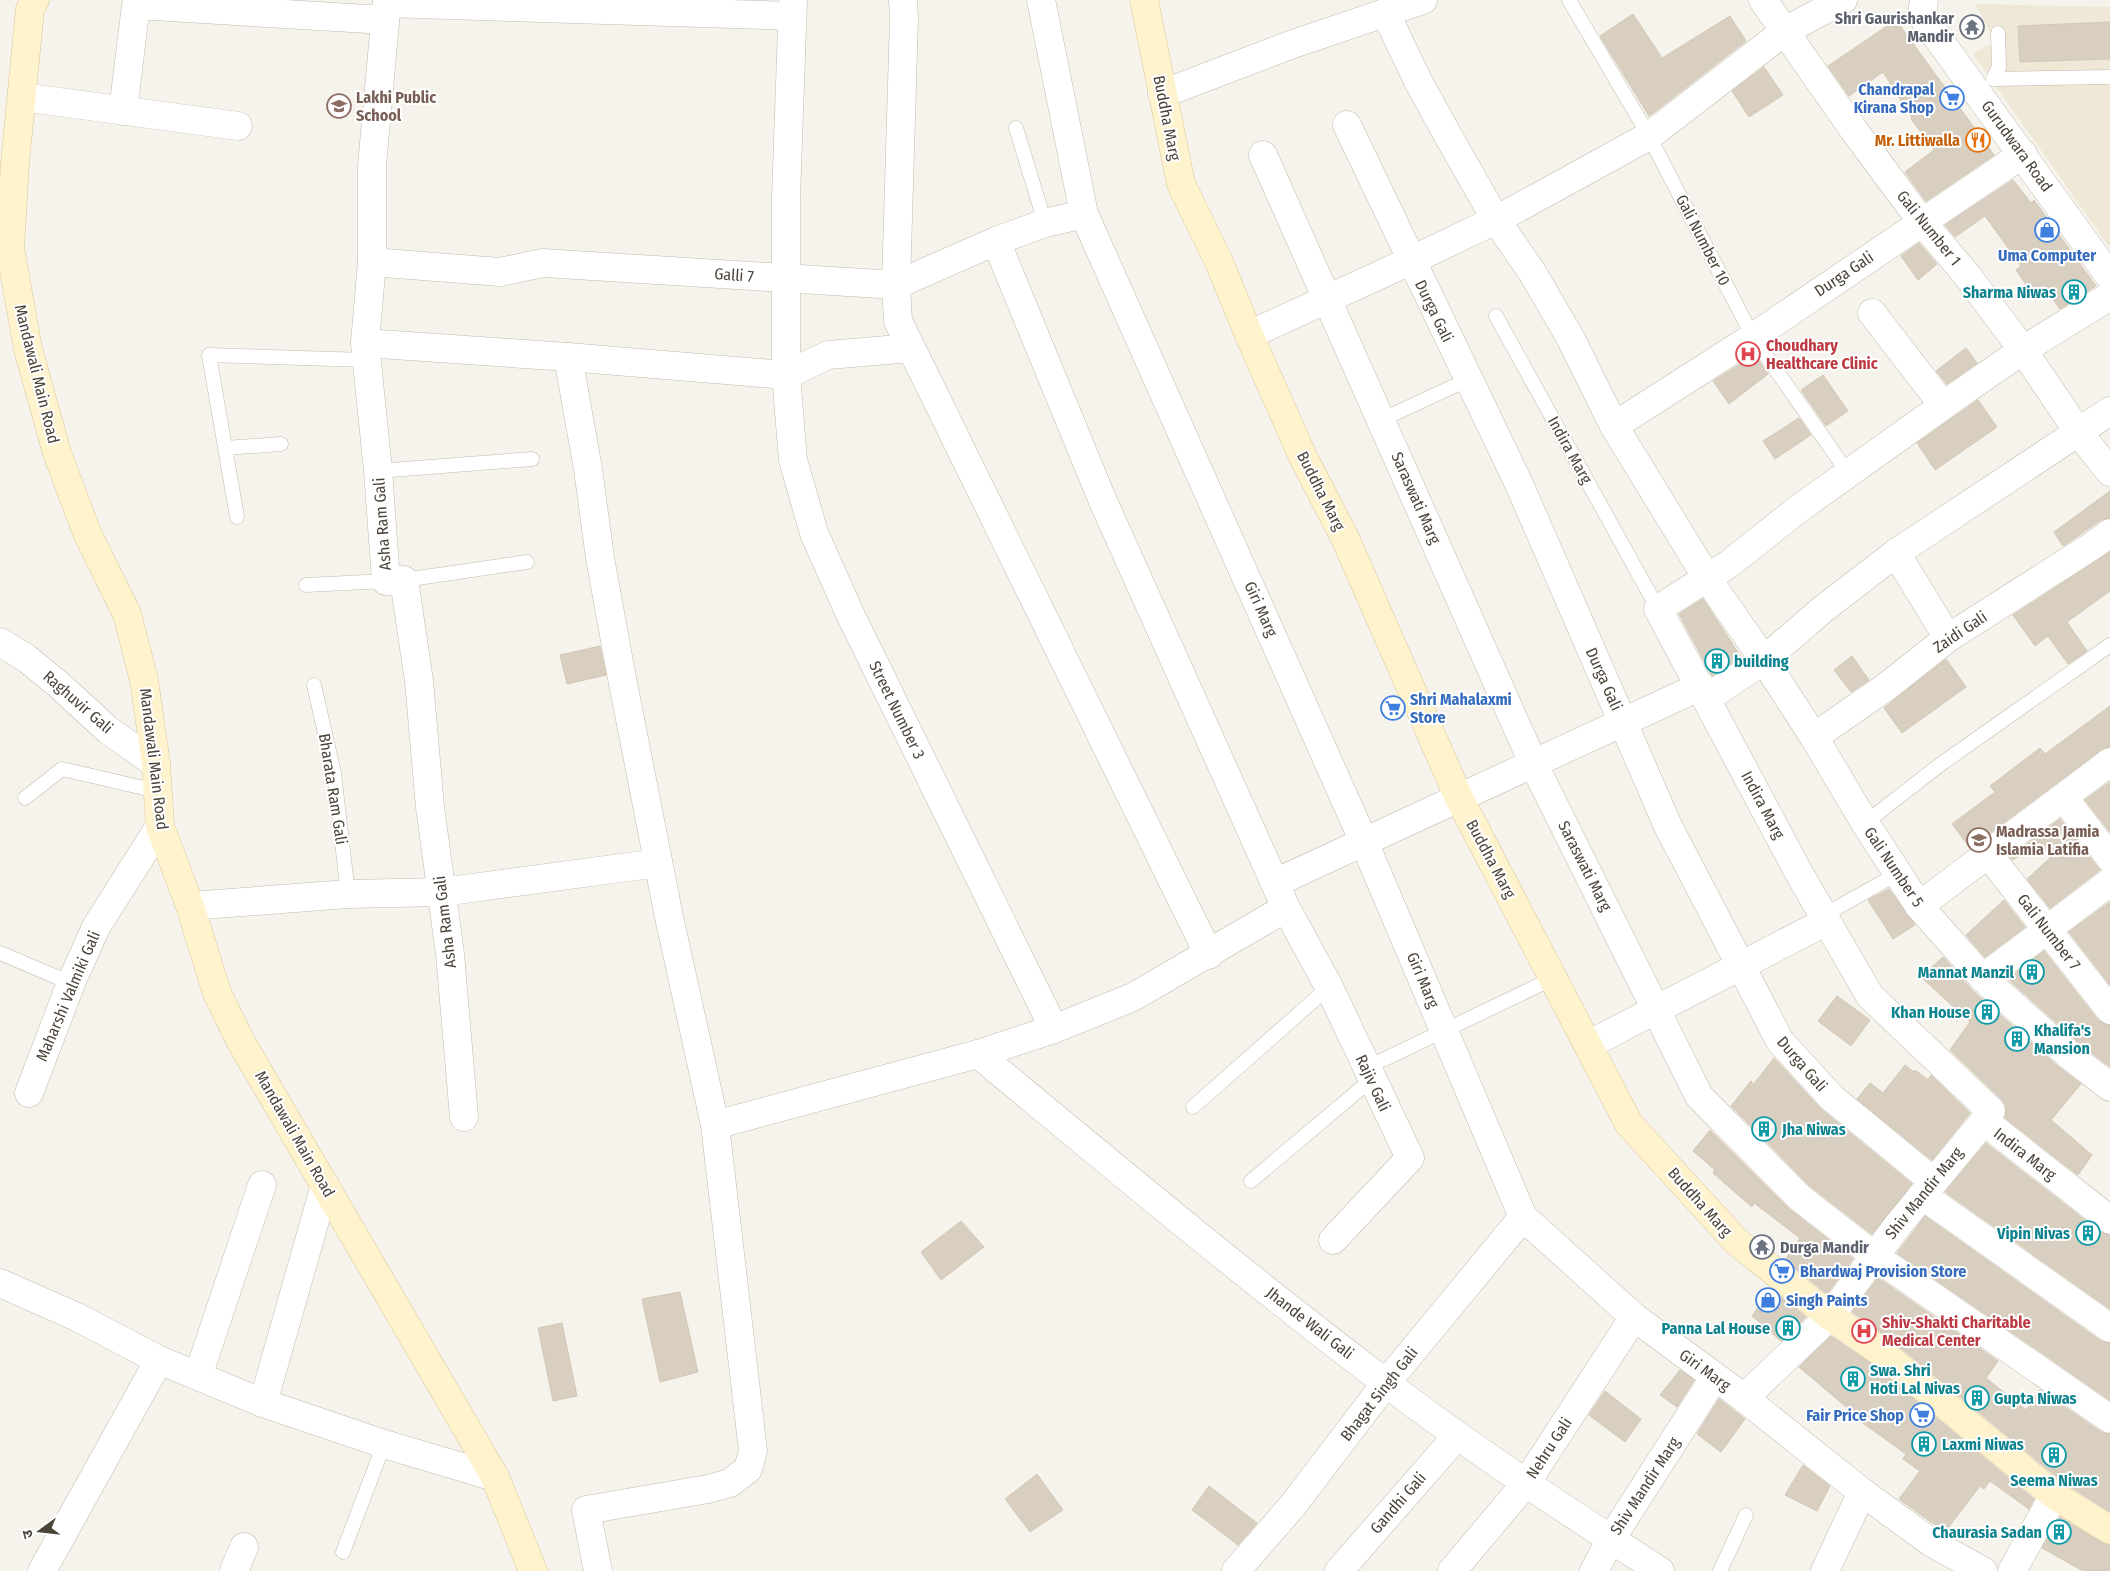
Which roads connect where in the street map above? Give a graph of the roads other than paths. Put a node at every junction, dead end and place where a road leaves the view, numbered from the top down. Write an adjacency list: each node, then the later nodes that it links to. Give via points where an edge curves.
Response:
1 (35, 0): 18 (street, Mandawali Main Road, via 30,9)
2 (903, 0): 35 (street)
3 (1041, 0): 26 (street, Giri Marg)
4 (1144, 0): 17 (street, Buddha Marg)
5 (1423, 0): 12 (street)
6 (1569, 0): 23 (lane, Gali Number 10)
7 (1763, 0): 13 (street, Gali Number 1)
8 (1843, 0): 13 (street)
9 (387, 8): 10 (street); 19 (street, via 136,5); 32 (street, Asha Ram Gali, via 372,166)
10 (792, 8): 34 (street, Street Number 3)
11 (1923, 8): 16 (street, Gurudwara Road)
12 (1386, 14): 17 (street, via 1292,44); 27 (street, Gali Number 5, via 1418,81)
13 (1785, 31): 23 (street); 28 (street, Gali Number 1)
14 (1998, 34): 16 (lane, via 1999,67)
15 (2110, 77): 16 (lane)
16 (1985, 85): 24 (street, Gurudwara Road)
17 (1162, 94): 40 (street, Buddha Marg, via 1181,184 1219,262)
18 (22, 97): 19 (street); 77 (street, Mandawali Main Road, via 10,248 28,349 56,453 87,534 127,614 144,680)
19 (123, 110): 21 (street)
20 (1346, 125): 31 (street, Durga Gali)
21 (238, 126)
22 (1016, 128): 29 (lane)
23 (1649, 136): 27 (street); 41 (lane, Gali Number 10)
24 (2023, 154): 28 (street, Durga Gali); 33 (street, Gurudwara Road)
25 (1263, 155): 37 (street, Saraswati Marg)
26 (1084, 214): 29 (street, Galli 7); 84 (street, Giri Marg)
27 (1496, 220): 31 (street); 51 (street, Gali Number 5, via 1532,272 1571,339)
28 (1922, 222): 41 (street, Durga Gali); 43 (street, Gali Number 1)
29 (1045, 223): 30 (street, Galli 7)
30 (996, 240): 35 (street, Galli 7); 90 (street, Rajiv Gali, via 1102,499)
31 (1410, 261): 37 (street); 47 (street, Durga Gali)
32 (372, 262): 34 (street, Galli 7, via 500,272 543,263); 44 (street, Asha Ram Gali)
33 (2110, 277)
34 (786, 278): 35 (street, Galli 7); 46 (street, Street Number 3)
35 (896, 286): 42 (street, via 898,321)
36 (2110, 296): 43 (street)
37 (1328, 299): 40 (street); 50 (street, Saraswati Marg)
38 (1872, 313): 48 (street)
39 (1496, 316): 66 (lane, Indira Marg)
40 (1248, 335): 80 (street, Buddha Marg, via 1303,457 1345,538)
41 (1753, 337): 51 (street, Durga Gali); 58 (lane, Gali Number 10)
42 (910, 348): 46 (street, via 828,355); 99 (street)
43 (2023, 350): 48 (street); 52 (street, Gali Number 1)
44 (366, 352): 45 (street); 54 (lane, via 210,355); 56 (street, Asha Ram Gali)
45 (568, 357): 46 (street); 87 (street, via 604,577)
46 (786, 375): 107 (street, Street Number 3, via 794,460 814,533 850,614)
47 (1467, 380): 50 (lane); 73 (street, Durga Gali, via 1518,484)
48 (1943, 406): 58 (street)
49 (2110, 411): 52 (street)
50 (1381, 420): 76 (street, Saraswati Marg)
51 (1614, 426): 63 (street, Gali Number 5)
52 (2079, 433): 57 (street, Gali Number 1); 61 (street)
53 (281, 444): 54 (lane)
54 (225, 448): 59 (lane)
55 (532, 459): 56 (lane)
56 (378, 471): 64 (street, Asha Ram Gali)
57 (2110, 472)
58 (1848, 473): 63 (street)
59 (237, 517)
60 (2110, 533): 67 (street, Zaidi Gali)
61 (1896, 553): 67 (street); 70 (street)
62 (527, 562): 64 (lane)
63 (1707, 578): 66 (street); 70 (street, Gali Number 5)
64 (395, 581): 65 (lane); 91 (street, Asha Ram Gali, via 419,681 430,806)
65 (306, 585)
66 (1658, 609): 72 (street, Indira Marg)
67 (1948, 638): 74 (street, Zaidi Gali, via 1886,687)
68 (0, 642): 77 (street, Raghuvir Gali, via 26,658 108,730)
69 (2110, 645): 82 (lane, via 1941,764)
70 (1764, 660): 72 (street); 74 (street, Gali Number 5)
71 (314, 685): 92 (lane, Bharata Ram Gali, via 334,773)
72 (1704, 692): 73 (street); 96 (street, Indira Marg)
73 (1622, 722): 76 (street); 100 (street, Durga Gali, via 1668,826)
74 (1814, 737): 82 (street, Gali Number 5)
75 (2110, 762): 81 (street)
76 (1533, 763): 80 (street); 105 (street, Saraswati Marg)
77 (156, 764): 78 (street, Mandawali Main Road)
78 (157, 791): 79 (lane, via 62,769); 83 (street, Mandawali Main Road)
79 (25, 798)
80 (1459, 798): 84 (street); 101 (street, Buddha Marg)
81 (2064, 798): 85 (street); 86 (street)
82 (1865, 824): 88 (street, Gali Number 5)
83 (160, 826): 93 (street, Mandawali Main Road); 103 (street, Maharshi Valmiki Gali, via 96,927)
84 (1364, 842): 90 (street); 108 (street, Giri Marg)
85 (1988, 854): 94 (street); 97 (street, Gali Number 7)
86 (2110, 858)
87 (658, 863): 91 (street); 117 (street)
88 (1898, 874): 94 (street, Gali Number 5); 96 (lane)
89 (2110, 882): 97 (street)
90 (1275, 883): 95 (street, Rajiv Gali)
91 (442, 892): 92 (street); 115 (street, Asha Ram Gali)
92 (348, 894): 93 (street)
93 (190, 906): 120 (street, Mandawali Main Road, via 221,1001 241,1042)
94 (1918, 906): 102 (street, Gali Number 5)
95 (1286, 908): 99 (street); 104 (street, Rajiv Gali)
96 (1825, 918): 100 (street); 116 (street, Indira Marg, via 1870,996 1991,1111)
97 (2047, 930): 102 (street); 106 (street, Gali Number 7)
98 (0, 953): 103 (lane)
99 (1208, 954): 107 (street, via 1133,997)
100 (1740, 967): 105 (street); 121 (street, Durga Gali, via 1780,1041 1832,1098)
101 (1554, 978): 108 (lane); 109 (street, Buddha Marg)
102 (1983, 978): 112 (street, Gali Number 5, via 2070,1056)
103 (71, 983): 113 (street, Maharshi Valmiki Gali)
104 (1329, 987): 111 (street, Rajiv Gali); 114 (lane)
105 (1657, 1009): 109 (street); 125 (street, Saraswati Marg, via 1699,1096 1800,1198)
106 (2110, 1010)
107 (1054, 1030): 110 (street)
108 (1444, 1030): 111 (lane); 122 (street, Giri Marg)
109 (1588, 1045): 127 (street, Buddha Marg, via 1635,1131 1737,1242)
110 (978, 1054): 117 (street); 133 (street, Jhande Wali Gali, via 1148,1195)
111 (1368, 1074): 118 (lane); 124 (street, Rajiv Gali, via 1410,1158)
112 (2110, 1087)
113 (29, 1093)
114 (1193, 1107)
115 (464, 1117)
116 (1984, 1121): 121 (street, Shiv Mandir Marg); 123 (street, Indira Marg)
117 (715, 1125): 149 (street, via 753,1451 748,1469 730,1483 586,1510)
118 (1252, 1181)
119 (262, 1185): 131 (street)
120 (325, 1185): 135 (street); 139 (street, Mandawali Main Road)
121 (1927, 1188): 125 (street, Shiv Mandir Marg); 129 (street, Durga Gali)
122 (1524, 1217): 128 (street, Giri Marg); 133 (street, Bhagat Singh Gali)
123 (2110, 1220)
124 (1333, 1240)
125 (1874, 1256): 127 (street, Shiv Mandir Marg); 136 (street, Saraswati Marg)
126 (0, 1283): 130 (street, via 77,1317)
127 (1830, 1316): 134 (street, Shiv Mandir Marg); 142 (street, Buddha Marg, via 1881,1352)
128 (1634, 1317): 132 (street, Giri Marg); 140 (street, Nehru Gali)
129 (2110, 1328)
130 (159, 1360): 131 (street); 147 (street)
131 (198, 1376): 135 (street)
132 (1714, 1378): 134 (street, Giri Marg); 145 (street, Shiv Mandir Marg)
133 (1386, 1383): 137 (street, Jhande Wali Gali); 150 (street, Bhagat Singh Gali, via 1292,1505)
134 (1744, 1398): 141 (street, Giri Marg)
135 (262, 1403): 138 (street)
136 (2110, 1419)
137 (1458, 1436): 140 (street, Jhande Wali Gali); 151 (street, Gandhi Gali)
138 (384, 1444): 139 (street); 146 (lane)
139 (495, 1477): 148 (street, Mandawali Main Road)
140 (1526, 1483): 145 (street, Jhande Wali Gali); 152 (street, Nehru Gali)
141 (1862, 1492): 156 (street); 157 (street, Giri Marg, via 1932,1543)
142 (2054, 1495): 144 (street, Buddha Marg); 158 (street)
143 (1746, 1514): 155 (lane)
144 (2110, 1530)
145 (1611, 1539): 153 (street, Shiv Mandir Marg); 154 (street, Jhande Wali Gali)
146 (343, 1552)
147 (42, 1571)
148 (533, 1571)
149 (598, 1571)
150 (1236, 1571)
151 (1339, 1571)
152 (1452, 1571)
153 (1594, 1571)
154 (1660, 1571)
155 (1720, 1571)
156 (1825, 1571)
157 (1983, 1571)
158 (2012, 1571)

